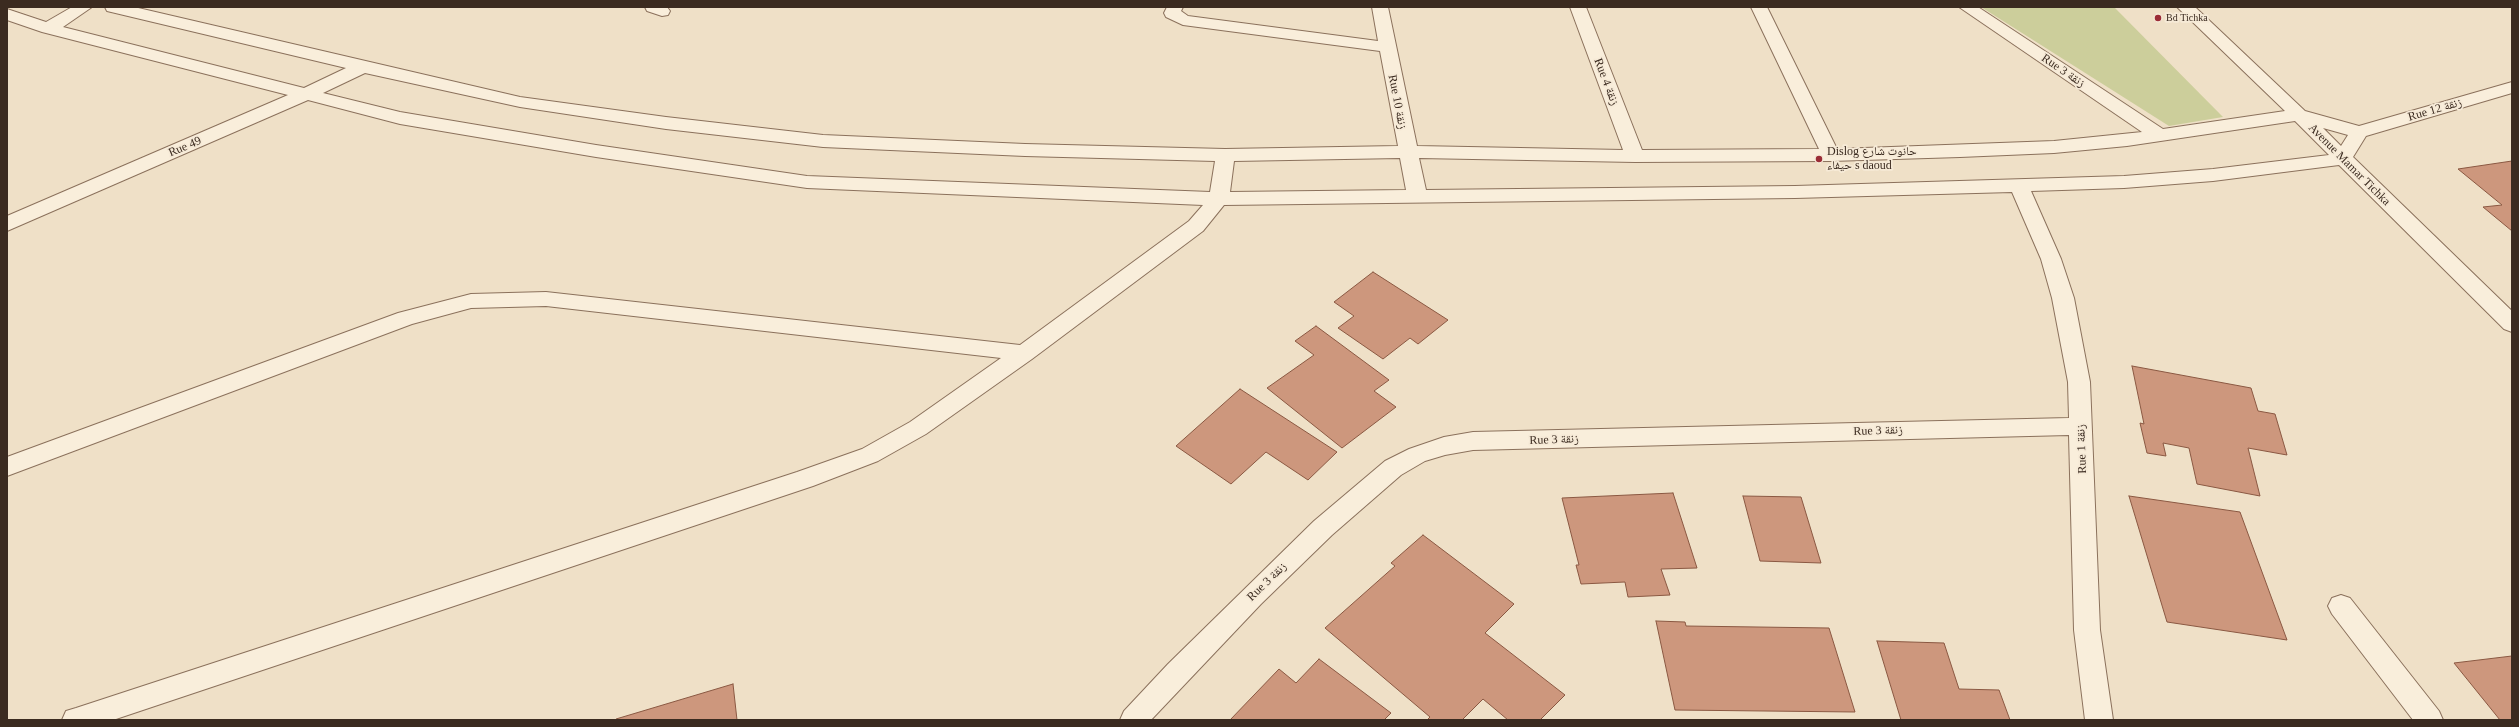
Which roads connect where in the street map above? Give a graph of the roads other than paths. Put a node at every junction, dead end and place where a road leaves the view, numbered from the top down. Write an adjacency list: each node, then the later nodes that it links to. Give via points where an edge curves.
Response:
1 (84, 7): 10 (street)
2 (114, 7): 12 (street)
3 (1380, 7): 11 (street, Rue 10 زنقة)
4 (1578, 7): 21 (street, Rue 4 زنقة)
5 (1759, 7): 20 (street)
6 (1967, 7): 17 (street, Rue 3 زنقة)
7 (2185, 7): 15 (street, Avenue Mamar Tichka)
8 (1173, 10): 11 (street, via 1183,20)
9 (7, 14): 10 (street)
10 (48, 28): 14 (street)
11 (1386, 47): 18 (street, Rue 10 زنقة)
12 (363, 67): 14 (street, Rue 49); 19 (street, via 520,102 666,123 823,141)
13 (2512, 87): 16 (street, Rue 12 زنقة)
14 (306, 94): 25 (street, via 408,119 596,151 807,182); 26 (street, Rue 49)
15 (2299, 115): 16 (street); 17 (street); 22 (street, Avenue Mamar Tichka)
16 (2359, 132): 22 (street)
17 (2160, 136): 20 (street, via 2054,147)
18 (1408, 152): 19 (street); 21 (street); 24 (street, Rue 10 زنقة)
19 (1225, 155): 25 (street)
20 (1831, 155): 21 (street)
21 (1635, 156)
22 (2343, 159): 23 (street, via 2213,175); 27 (street, Avenue Mamar Tichka)
23 (2020, 186): 24 (street); 29 (street, Rue 1 زنقة, via 2049,253 2063,298 2079,382)
24 (1417, 196): 25 (street)
25 (1219, 199): 28 (street, via 1196,226)
26 (7, 224)
27 (2512, 324)
28 (1024, 353): 30 (street, via 546,299 471,301 406,318); 32 (street, via 918,428 870,455 805,480)
29 (2081, 426): 33 (street, Rue 3 زنقة, via 1474,441 1444,446 1417,455 1393,468 1323,528 1177,672); 34 (street, Rue 1 زنقة, via 2087,630)
30 (7, 467)
31 (2341, 606): 35 (street)
32 (76, 720)
33 (1134, 720)
34 (2099, 720)
35 (2429, 720)

